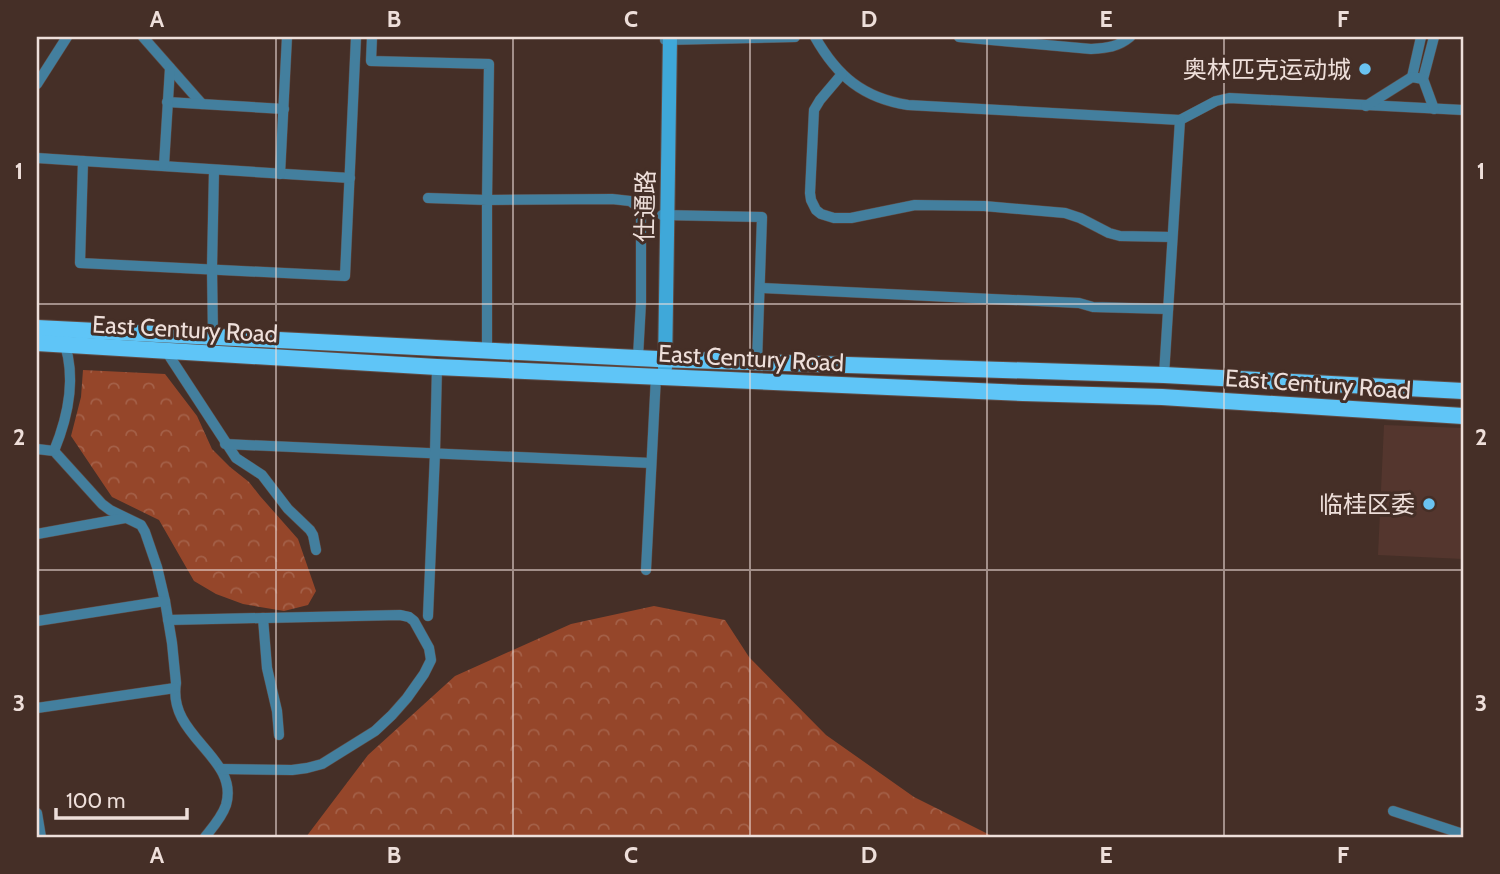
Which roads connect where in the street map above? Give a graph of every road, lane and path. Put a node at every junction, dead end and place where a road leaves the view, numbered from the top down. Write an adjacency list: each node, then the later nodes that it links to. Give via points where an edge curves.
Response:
1 (67, 37): 17 (street)
2 (143, 37): 13 (street)
3 (287, 37): 22 (street)
4 (356, 37): 30 (street)
5 (372, 37): 32 (street, via 371,61 489,64)
6 (795, 37): 12 (street)
7 (815, 37): 14 (street)
8 (959, 37): 9 (street, via 1091,49 1119,45)
9 (1130, 37)
10 (1421, 37): 15 (street)
11 (1434, 37): 16 (street)
12 (667, 38): 33 (street, 仕通路)
13 (170, 68): 18 (street); 19 (street)
14 (842, 74): 24 (street, via 865,92 908,106); 34 (street, via 814,110 810,193 821,214 840,219 915,205 984,206 1065,213 1120,236)
15 (1412, 77): 16 (street); 20 (street)
16 (1423, 79): 21 (street)
17 (37, 84)
18 (167, 102): 19 (street); 27 (street)
19 (202, 104): 22 (street)
20 (1366, 106): 21 (street); 24 (street, via 1229,98)
21 (1434, 108): 23 (street)
22 (284, 109): 29 (street)
23 (1463, 110)
24 (1180, 120): 34 (street)
25 (37, 158): 26 (street)
26 (83, 161): 27 (street); 35 (street, via 80,263)
27 (164, 165): 28 (street)
28 (214, 170): 29 (street); 35 (street)
29 (280, 174): 30 (street)
30 (350, 178): 35 (street, via 345,276)
31 (428, 198): 32 (street)
32 (487, 200): 42 (street); 44 (street, via 612,199 630,201 641,209)
33 (664, 215): 36 (street, via 762,218); 45 (street, 仕通路)
34 (1172, 237): 37 (street)
35 (212, 268): 39 (street)
36 (760, 288): 37 (street); 46 (street)
37 (1168, 309): 48 (street)
38 (37, 328): 39 (main road, East Century Road)
39 (213, 337): 42 (main road, East Century Road)
40 (37, 343): 41 (main road, East Century Road)
41 (65, 345): 43 (main road, East Century Road); 57 (street, via 70,360 69,402)
42 (486, 349): 44 (main road, East Century Road)
43 (166, 351): 47 (main road, East Century Road); 55 (street)
44 (638, 357): 45 (main road, East Century Road)
45 (661, 359): 46 (main road, East Century Road); 49 (street, 仕通路)
46 (757, 362): 48 (main road, East Century Road)
47 (437, 368): 49 (main road, East Century Road); 58 (street)
48 (1164, 375): 50 (main road, East Century Road); 52 (main road)
49 (661, 377): 52 (main road, East Century Road); 59 (street)
50 (1394, 387): 51 (main road, East Century Road); 53 (main road, via 1407,399)
51 (1463, 391)
52 (1162, 397): 53 (main road, East Century Road)
53 (1399, 412): 54 (main road, East Century Road)
54 (1463, 416)
55 (225, 444): 58 (street); 62 (street, via 236,458 262,475 310,530)
56 (37, 449): 57 (street)
57 (54, 451): 60 (street, via 102,505)
58 (435, 453): 59 (street); 65 (street)
59 (651, 463): 63 (street)
60 (125, 518): 61 (street); 64 (street, via 145,532)
61 (37, 534)
62 (316, 550)
63 (646, 569)
64 (165, 601): 67 (street); 68 (street)
65 (428, 616)
66 (263, 618): 67 (street); 71 (street); 72 (street, via 405,615 424,637 431,660 392,715 322,764 292,770)
67 (168, 620): 69 (street)
68 (37, 621)
69 (175, 688): 70 (street); 72 (street, via 186,727)
70 (37, 708)
71 (279, 735)
72 (221, 769): 77 (street, via 227,782 227,801)
73 (1393, 811): 75 (street)
74 (37, 813): 76 (street)
75 (1463, 834)
76 (41, 837)
77 (205, 837)

